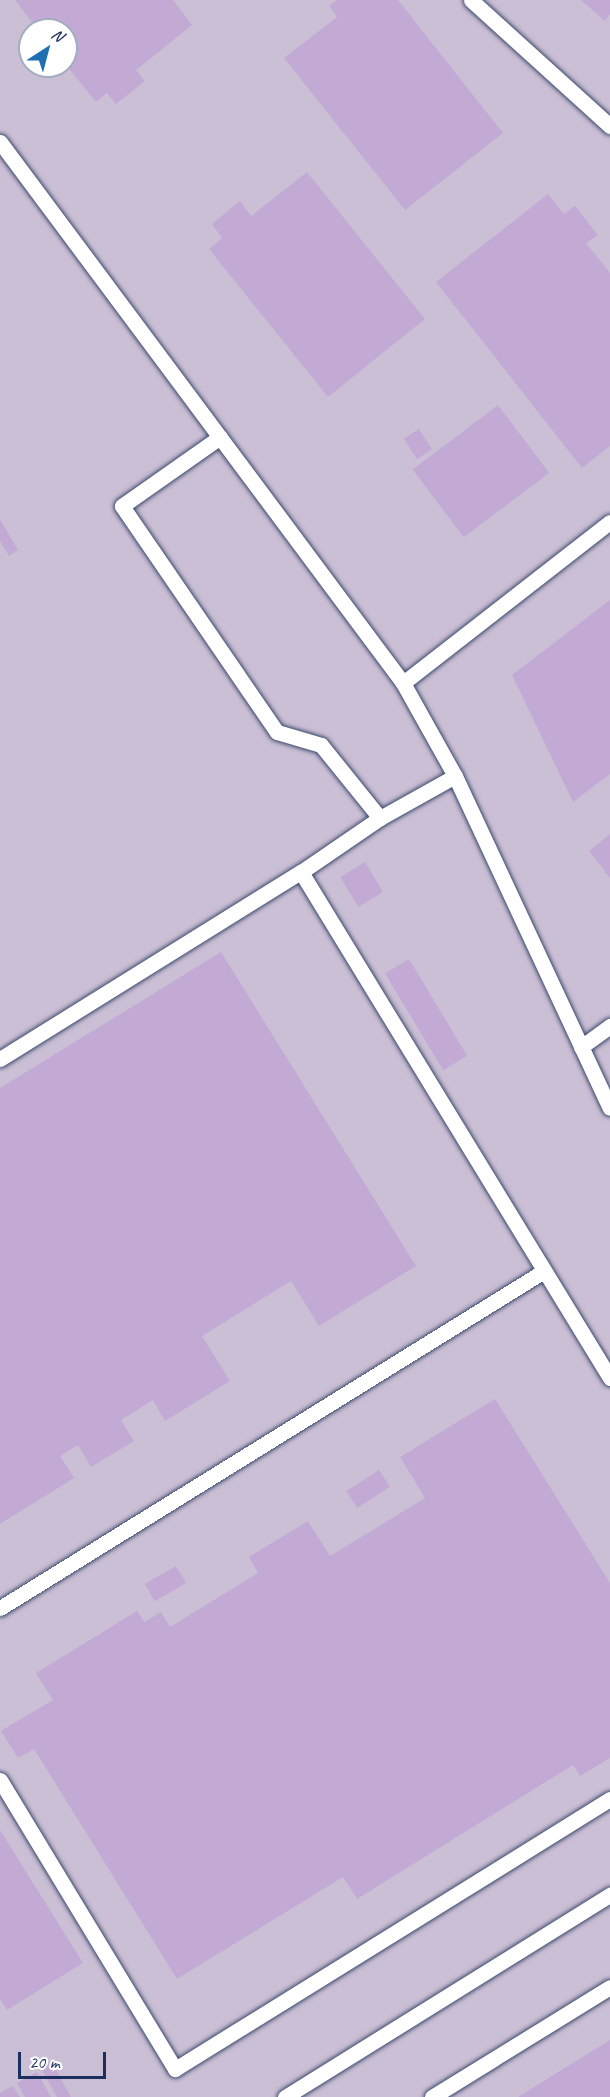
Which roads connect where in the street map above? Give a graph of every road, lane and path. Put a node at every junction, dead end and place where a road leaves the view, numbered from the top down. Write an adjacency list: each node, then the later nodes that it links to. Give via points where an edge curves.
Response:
1 (471, 0): 2 (lane)
2 (610, 126)
3 (0, 141): 4 (lane)
4 (220, 436): 6 (lane); 8 (lane, via 122,506 277,732 321,745)
5 (610, 522): 6 (lane)
6 (403, 683): 7 (lane)
7 (455, 776): 8 (lane); 11 (lane)
8 (380, 818): 9 (lane)
9 (301, 872): 12 (lane); 14 (lane)
10 (610, 1026): 11 (lane)
11 (582, 1047): 13 (lane)
12 (0, 1059)
13 (610, 1108)
14 (544, 1271): 15 (lane); 16 (lane)
15 (610, 1378)
16 (0, 1608)
17 (0, 1780): 18 (lane, via 175,2069)
18 (610, 1799)
19 (610, 1895): 21 (lane)
20 (610, 1987): 22 (lane)
21 (285, 2097)
22 (432, 2097)

